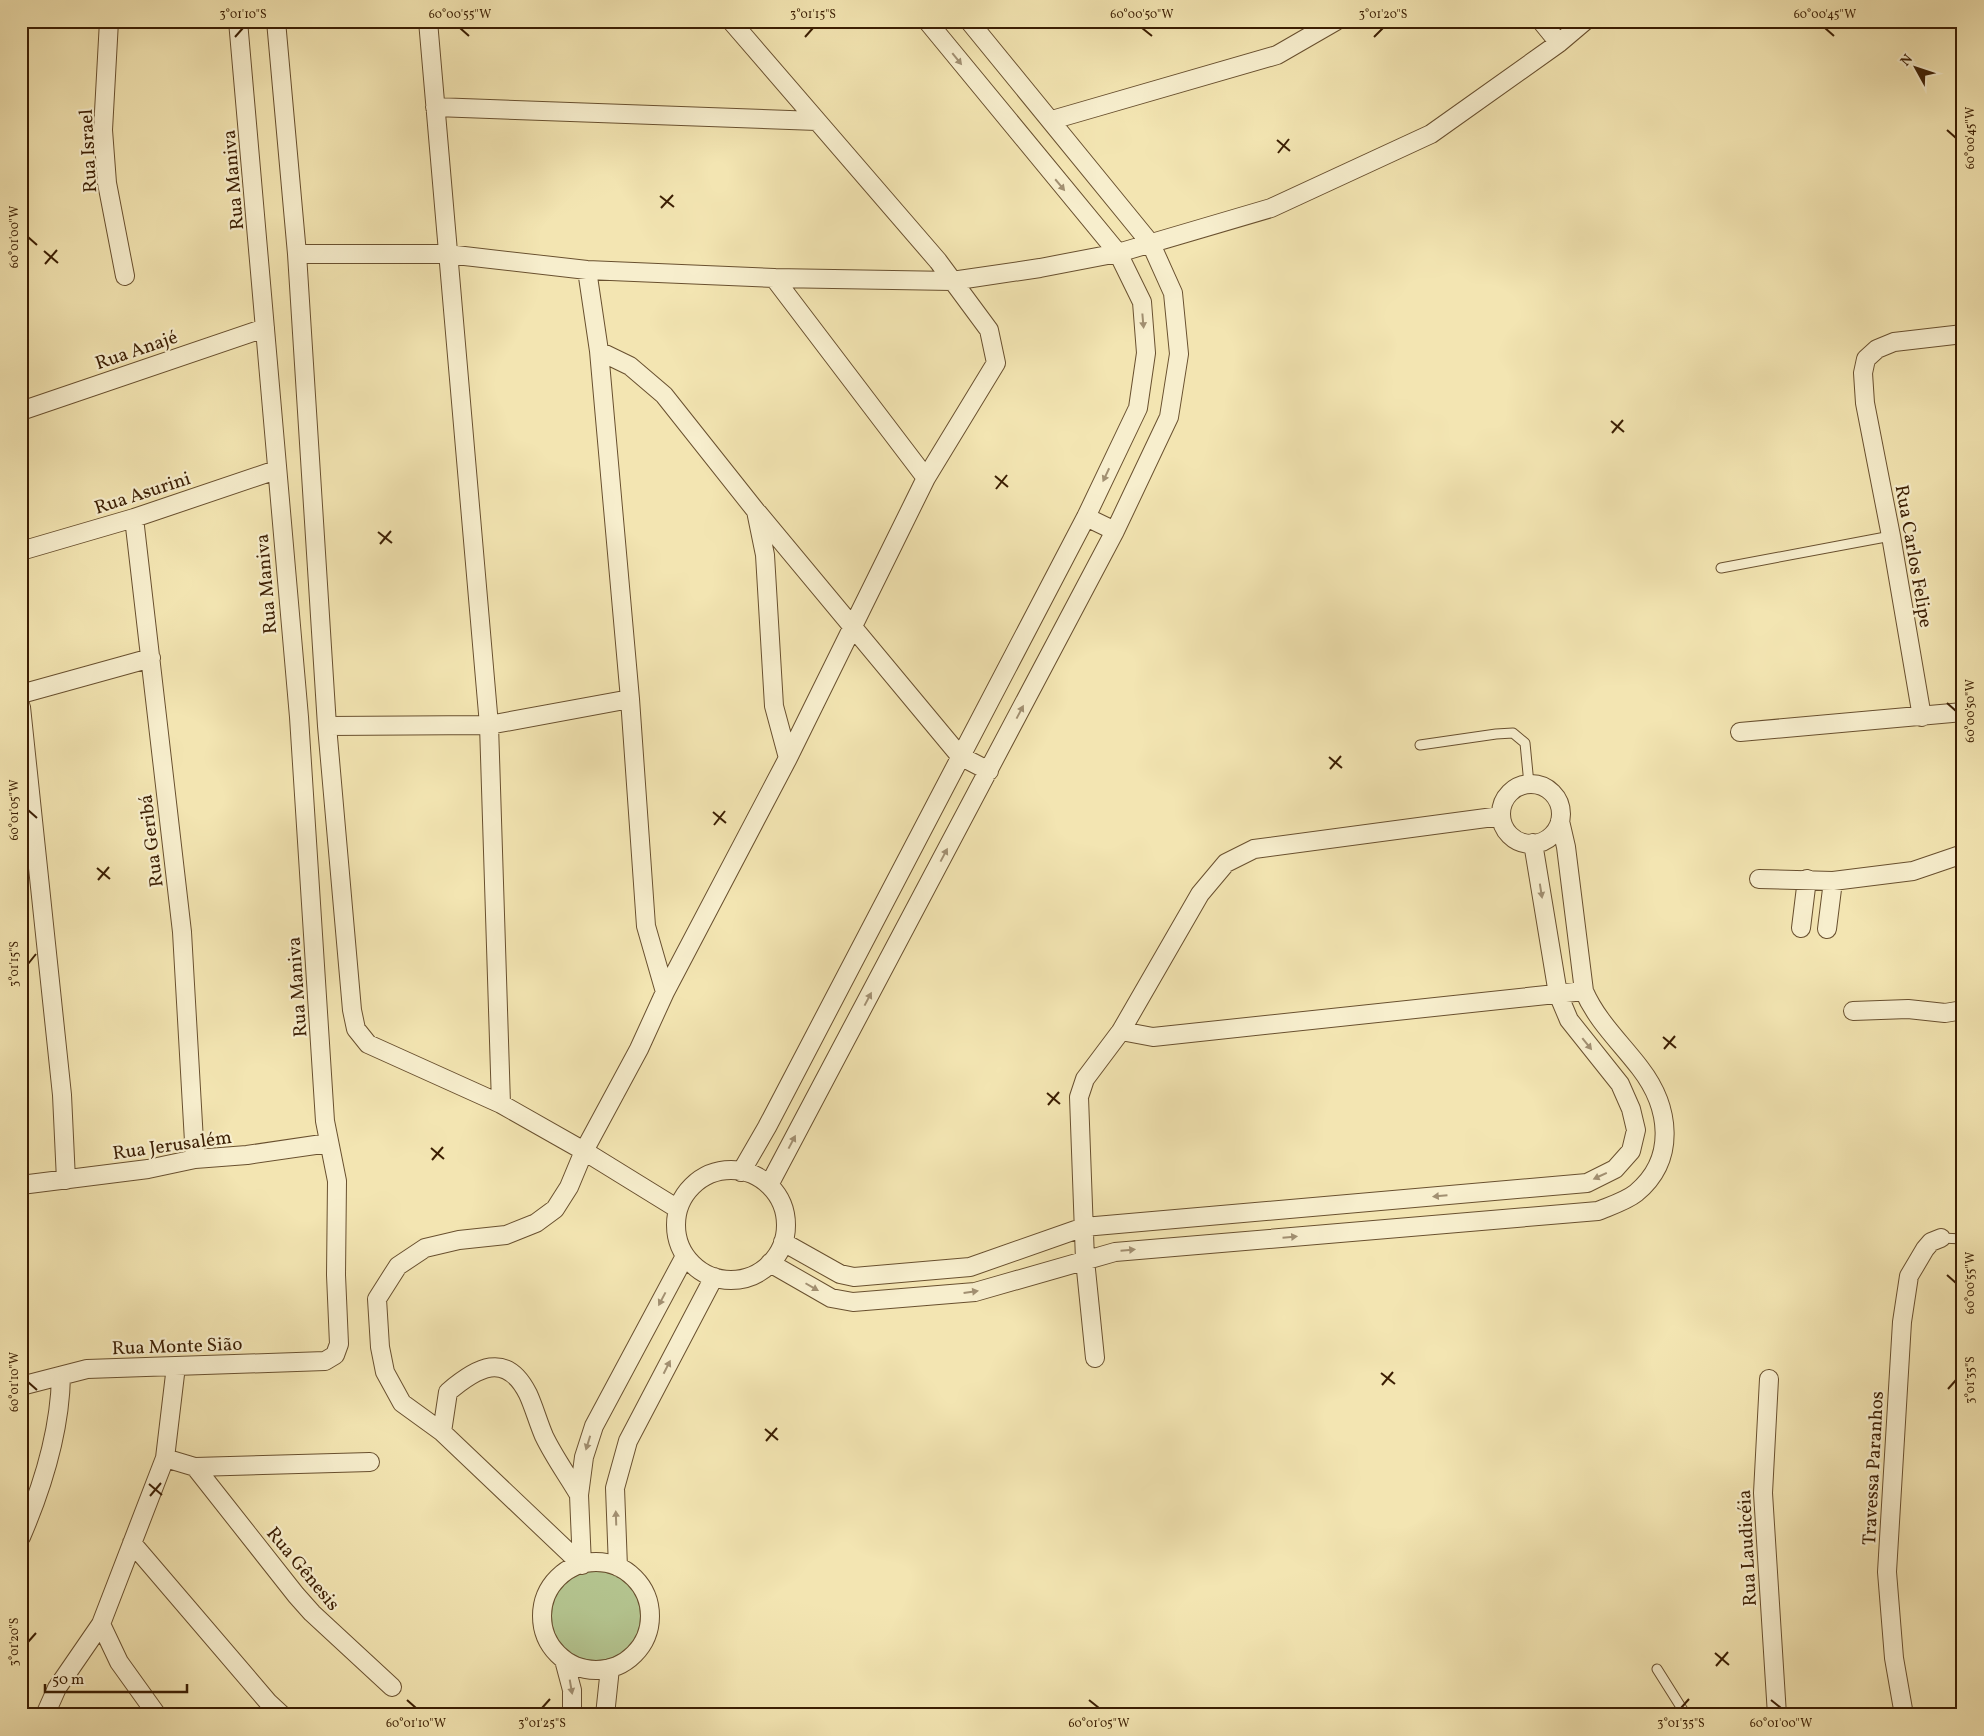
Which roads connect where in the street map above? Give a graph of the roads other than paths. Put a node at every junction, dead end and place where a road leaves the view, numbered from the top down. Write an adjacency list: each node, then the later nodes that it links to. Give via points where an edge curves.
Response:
1 (109, 21): 20 (street, Rua Israel, via 103,130 107,183)
2 (238, 21): 23 (street, Rua Maniva)
3 (276, 21): 16 (street)
4 (428, 21): 12 (street)
5 (731, 21): 14 (street)
6 (927, 21): 18 (street, one-way to 18)
7 (969, 21): 13 (street)
8 (1336, 21): 13 (street, via 1277,55)
9 (1541, 21): 11 (street)
10 (1585, 21): 11 (street)
11 (1559, 43): 15 (street, via 1430,134 1271,208)
12 (435, 107): 14 (street); 17 (street)
13 (1052, 120): 15 (street)
14 (817, 121): 22 (street)
15 (1151, 244): 18 (street); 32 (street, via 1173,293 1179,354 1169,418)
16 (298, 254): 17 (street); 44 (street)
17 (447, 254): 19 (street); 43 (street)
18 (1118, 254): 22 (street); 30 (street, one-way to 30, via 1142,302 1146,353 1138,408)
19 (587, 270): 21 (street); 25 (street)
20 (125, 276)
21 (774, 278): 22 (street); 28 (street)
22 (952, 281): 28 (street, via 989,330 996,363)
23 (265, 328): 26 (street, Rua Anajé); 27 (street, Rua Maniva)
24 (1963, 334): 33 (street, Rua Carlos Felipe, via 1894,342 1876,349 1866,359 1863,373 1865,403)
25 (599, 351): 29 (street, via 630,366 664,395); 39 (street)
26 (21, 411)
27 (276, 470): 31 (street, Rua Asurini); 67 (street, Rua Maniva, via 299,726)
28 (926, 478): 36 (street)
29 (756, 511): 36 (street); 48 (street, via 765,555 774,706)
30 (1086, 517): 32 (street); 47 (street)
31 (134, 518): 34 (street, Rua Asurini); 37 (street, Rua Geribá)
32 (1115, 532): 49 (street, one-way to 32)
33 (1891, 536): 35 (lane); 42 (street, Rua Carlos Felipe)
34 (21, 551)
35 (1721, 568)
36 (852, 627): 47 (street); 48 (street)
37 (151, 658): 38 (street); 69 (street, Rua Geribá, via 182,932)
38 (21, 694)
39 (630, 699): 43 (street); 60 (street, via 646,926)
40 (21, 707): 71 (street, via 62,1095)
41 (1963, 712): 42 (street)
42 (1922, 717): 45 (street)
43 (489, 725): 44 (street); 66 (street)
44 (327, 726): 66 (street, via 356,1029 368,1044)
45 (1740, 732)
46 (1420, 745): 50 (lane, via 1513,734 1525,743)
47 (960, 756): 49 (street); 70 (street)
48 (788, 758): 60 (street)
49 (989, 771): 73 (street, one-way to 49)
50 (1529, 784): 51 (street, via 1520,786 1506,798); 52 (street, via 1547,788 1554,794 1561,811)
51 (1501, 816): 53 (street, via 1508,833 1515,839); 65 (street, via 1254,850 1226,863 1200,894)
52 (1560, 820): 53 (street, via 1550,836); 61 (street)
53 (1533, 843): 62 (street, one-way to 62)
54 (1963, 854): 57 (street, via 1913,871)
55 (1759, 879): 56 (street)
56 (1807, 879): 57 (street); 58 (street)
57 (1833, 881): 59 (street)
58 (1801, 928)
59 (1828, 930)
60 (665, 992): 68 (street, via 639,1049)
61 (1584, 992): 62 (street); 80 (street, one-way to 61, via 1115,1252 1598,1211 1635,1194 1659,1166 1666,1133 1659,1103 1642,1069 1591,1007)
62 (1558, 994): 65 (street, via 1153,1037); 75 (street, one-way to 75, via 1569,1020 1620,1084 1631,1109 1636,1130 1631,1151 1615,1169 1587,1182)
63 (1853, 1010): 64 (street, via 1908,1008 1945,1013)
64 (1962, 1010)
65 (1121, 1031): 75 (street, via 1085,1079 1079,1097)
66 (501, 1104): 68 (street)
67 (329, 1143): 69 (street, Rua Jerusalém); 83 (street, Rua Maniva, via 337,1181 339,1344)
68 (584, 1151): 74 (street); 89 (street, via 569,1187 555,1209 536,1223 506,1235 459,1240 425,1248 398,1266 377,1299 384,1372 402,1403)
69 (195, 1159): 71 (street, Rua Jerusalém)
70 (741, 1172): 73 (street); 74 (street, via 723,1171 701,1180 691,1188)
71 (66, 1180): 72 (street, Rua Jerusalém)
72 (21, 1185)
73 (768, 1185): 78 (street, via 782,1206)
74 (678, 1209): 79 (street, via 676,1233)
75 (1084, 1227): 78 (street, via 970,1267 854,1277 840,1274); 80 (street)
76 (1942, 1238): 77 (lane); 110 (street, Travessa Paranhos, via 1924,1249 1909,1276 1902,1322 1887,1572 1894,1658)
77 (1963, 1239)
78 (783, 1242): 81 (street)
79 (685, 1256): 82 (street, via 703,1273); 93 (street, one-way to 93, via 594,1426 584,1457)
80 (1085, 1260): 81 (street, one-way to 80, via 831,1298 853,1302 975,1292); 84 (street)
81 (770, 1263): 82 (street, via 738,1280)
82 (714, 1277): 97 (street, one-way to 82, via 615,1488 628,1441)
83 (335, 1355): 85 (street, Rua Monte Sião, via 325,1361)
84 (1095, 1358)
85 (176, 1366): 86 (street, Rua Monte Sião, via 87,1369); 90 (street)
86 (61, 1376): 88 (street, Rua Monte Sião); 94 (street, via 60,1407 43,1480)
87 (1769, 1380): 109 (street, Rua Laudicéia, via 1763,1493)
88 (21, 1386)
89 (442, 1432): 93 (street, via 448,1392 466,1376 487,1366 510,1371 527,1392 545,1437); 96 (street)
90 (164, 1458): 92 (street); 95 (street)
91 (370, 1462): 92 (street)
92 (195, 1467): 102 (street, Rua Gênesis, via 301,1601)
93 (579, 1496): 96 (street)
94 (21, 1537)
95 (132, 1543): 98 (street); 105 (street)
96 (582, 1564): 97 (street, via 606,1563); 99 (street, via 561,1576 547,1595 543,1607 543,1625 549,1642)
97 (618, 1567): 100 (street, via 637,1581 648,1602 650,1614 640,1648 621,1664)
98 (101, 1624): 103 (street, via 57,1688); 104 (street, via 119,1662)
99 (564, 1660): 100 (street, via 586,1670); 106 (street, one-way to 106, via 572,1690)
100 (610, 1668): 107 (street)
101 (1657, 1669): 108 (lane)
102 (392, 1687)
103 (45, 1715)
104 (157, 1715)
105 (282, 1715)
106 (572, 1715)
107 (606, 1715)
108 (1686, 1715)
109 (1777, 1715)
110 (1904, 1715)

